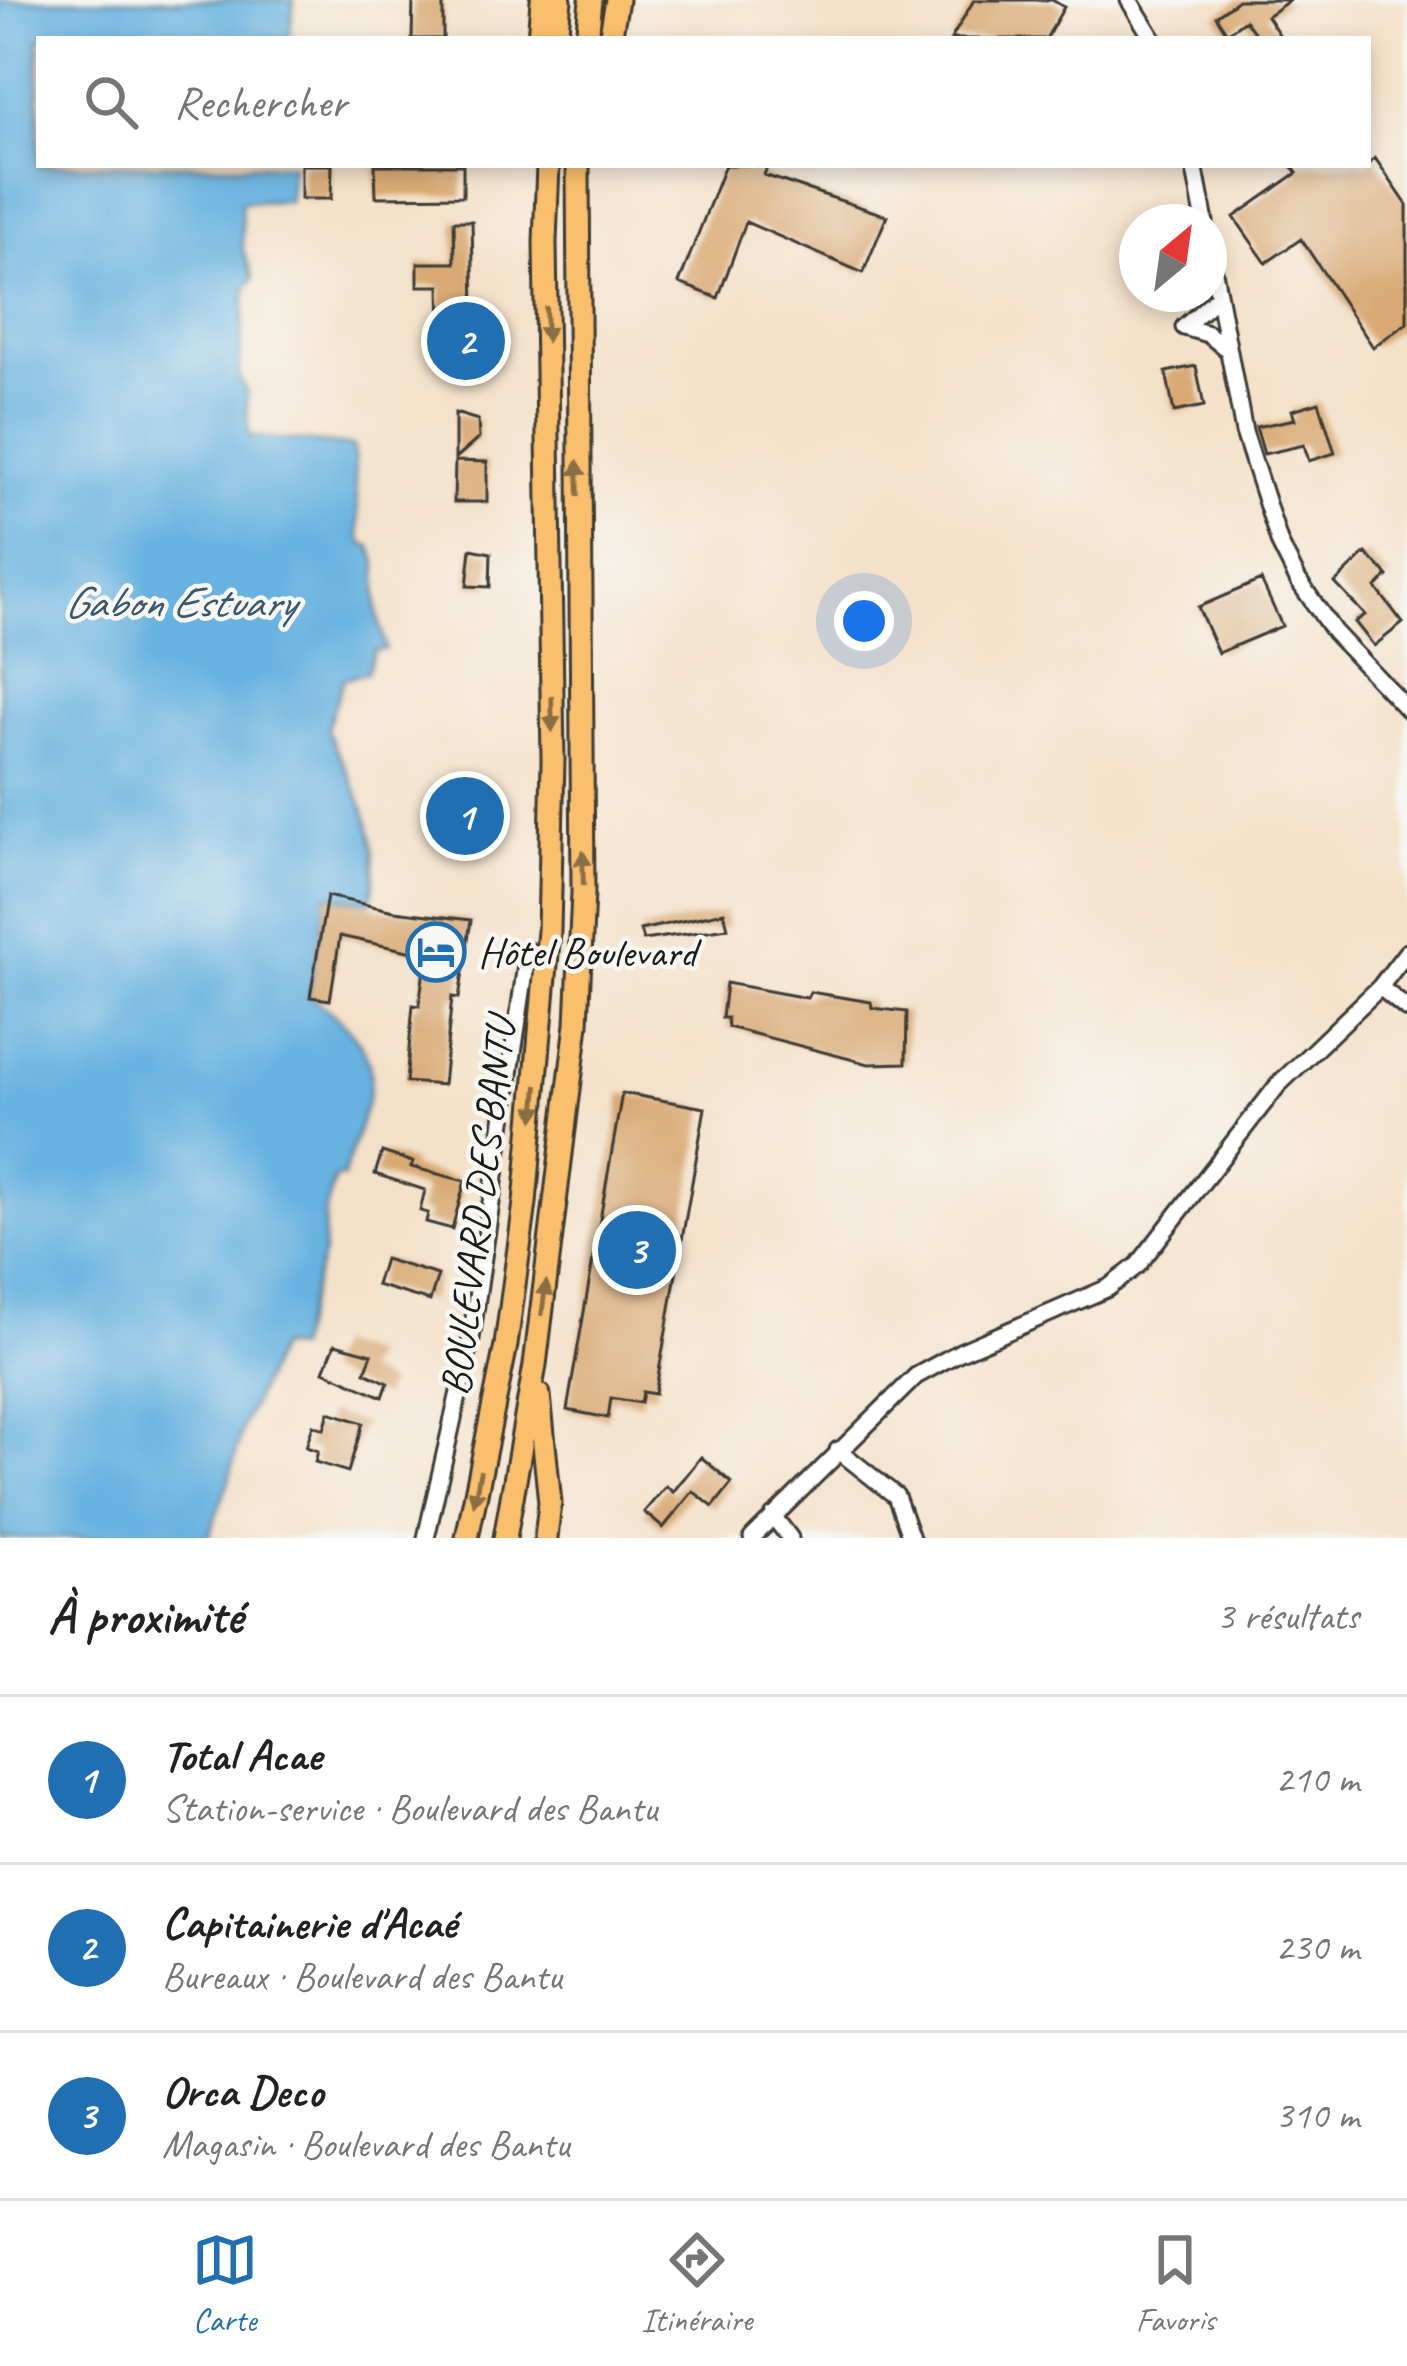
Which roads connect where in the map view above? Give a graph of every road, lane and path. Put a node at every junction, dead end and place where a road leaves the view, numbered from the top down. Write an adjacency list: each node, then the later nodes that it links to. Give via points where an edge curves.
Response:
1 (542, 0): 6 (highway)
2 (560, 0): 7 (highway)
3 (591, 0): 8 (highway)
4 (617, 0): 9 (highway)
5 (1129, 0): 10 (street)
6 (539, 36)
7 (556, 36)
8 (586, 36)
9 (611, 36)
10 (1151, 36)
11 (538, 168): 16 (highway)
12 (548, 168): 16 (highway, BOULEVARD DES BANTU)
13 (582, 168): 25 (highway, BOULEVARD DES BANTU, one-way to 13, via 577,1024 583,892)
14 (1195, 168): 15 (street)
15 (1202, 204)
16 (545, 242): 29 (highway, BOULEVARD DES BANTU, one-way to 29, via 549,931 506,1345)
17 (1202, 312): 19 (street, via 1184,327)
18 (1222, 312): 19 (street)
19 (1231, 352): 20 (street, via 1257,482 1288,560 1334,632)
20 (1405, 702)
21 (528, 951): 28 (street, via 483,1271)
22 (1407, 952): 23 (street)
23 (1380, 987): 24 (street); 26 (street, via 1278,1085 1138,1265 1108,1288 936,1363)
24 (1407, 1010)
25 (536, 1364): 30 (highway, BOULEVARD DES BANTU); 31 (highway, via 550,1503)
26 (838, 1450): 27 (street); 34 (street, via 896,1496)
27 (773, 1516): 32 (street); 33 (street)
28 (426, 1538)
29 (467, 1538)
30 (506, 1538)
31 (546, 1538)
32 (752, 1538)
33 (790, 1538)
34 (911, 1538)

